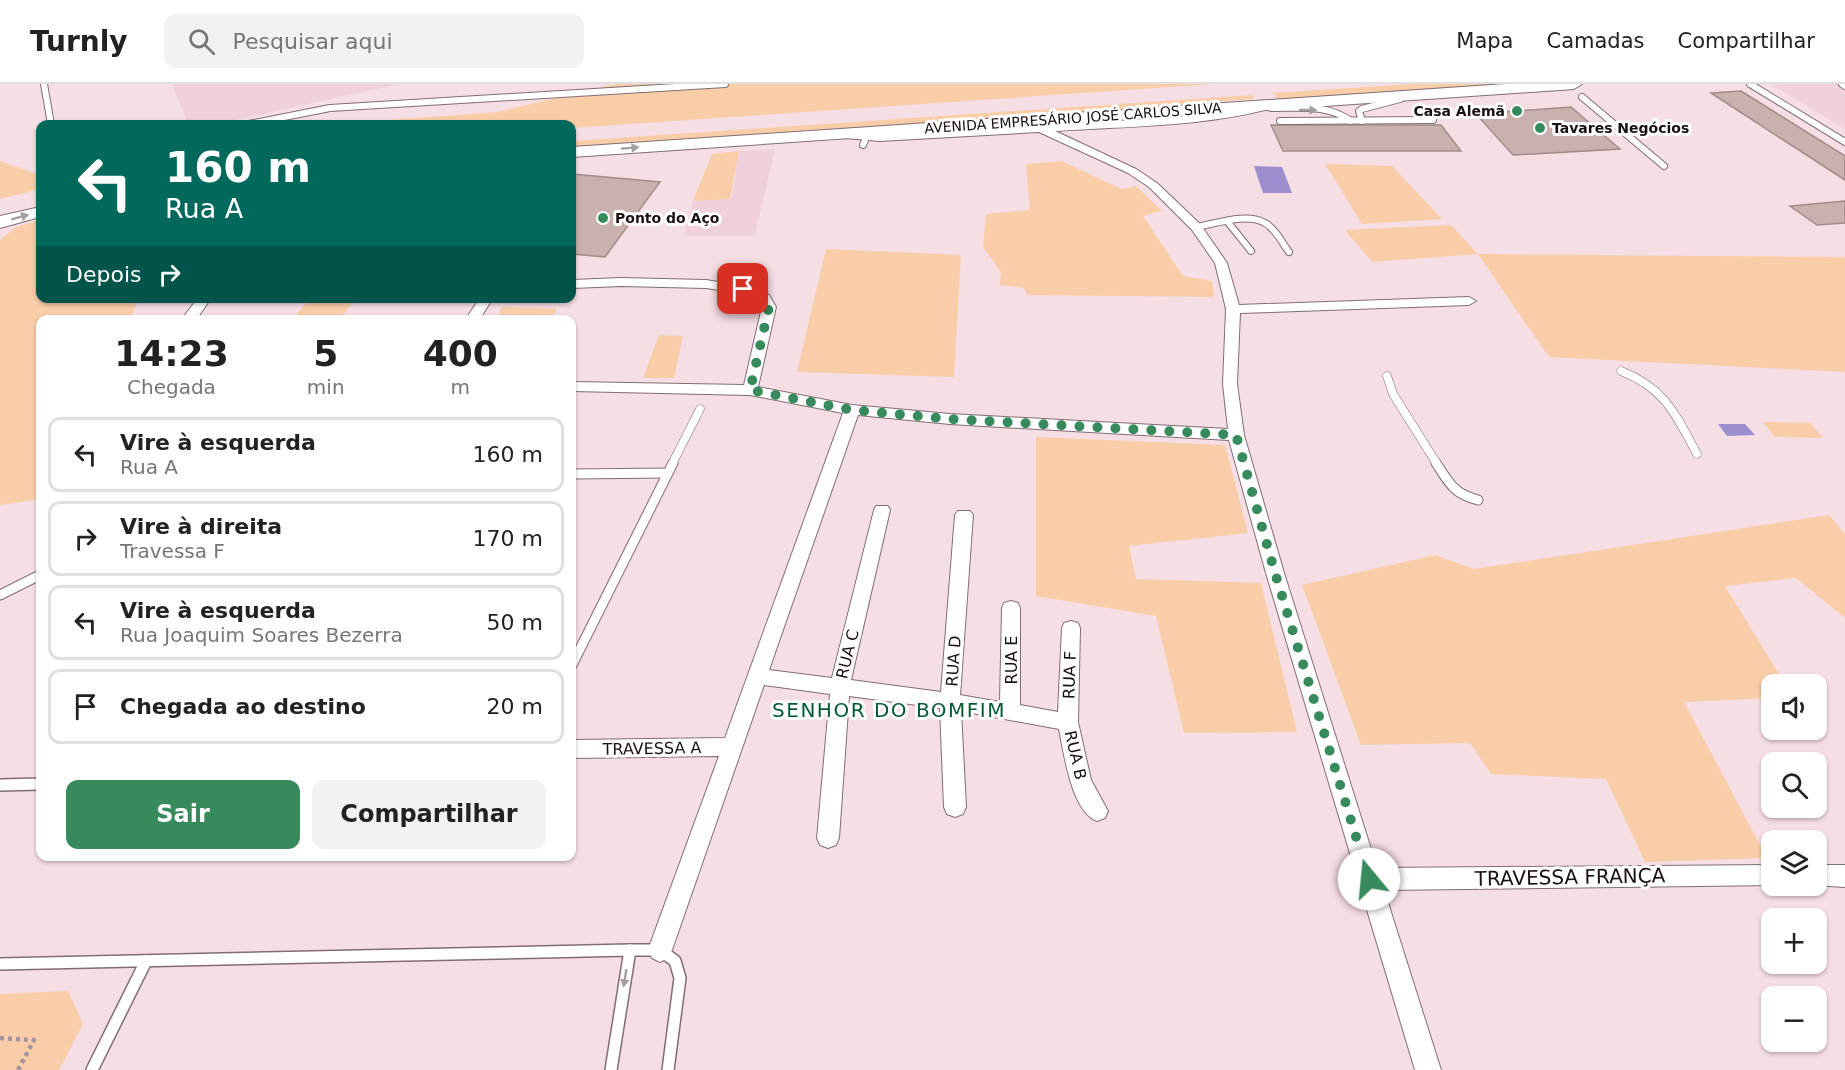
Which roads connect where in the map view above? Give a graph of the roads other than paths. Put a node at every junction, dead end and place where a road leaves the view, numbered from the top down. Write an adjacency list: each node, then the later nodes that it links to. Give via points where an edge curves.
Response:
1 (44, 84): 9 (lane)
2 (725, 84): 10 (lane, via 330,108)
3 (1364, 84): 7 (main road, AVENIDA EMPRESÁRIO JOSÉ CARLOS SILVA)
4 (1750, 84): 18 (lane)
5 (1578, 90): 6 (main road, AVENIDA EMPRESÁRIO JOSÉ CARLOS SILVA); 20 (lane)
6 (1423, 94): 7 (main road, AVENIDA EMPRESÁRIO JOSÉ CARLOS SILVA); 11 (lane, via 1362,109)
7 (1268, 102): 8 (main road, AVENIDA EMPRESÁRIO JOSÉ CARLOS SILVA); 14 (lane, one-way to 14, via 1329,110); 17 (main road, AVENIDA EMPRESÁRIO JOSÉ CARLOS SILVA)
8 (1122, 119): 15 (street); 16 (main road, AVENIDA EMPRESÁRIO JOSÉ CARLOS SILVA)
9 (50, 120)
10 (269, 120)
11 (1362, 120): 12 (lane); 14 (lane)
12 (1433, 120)
13 (1280, 121): 14 (lane)
14 (1351, 121)
15 (1042, 129): 16 (street, via 865,142); 26 (street, via 1132,171 1153,185)
16 (833, 134): 19 (main road, AVENIDA EMPRESÁRIO JOSÉ CARLOS SILVA, one-way to 16)
17 (576, 138)
18 (1845, 142)
19 (576, 152)
20 (1664, 166)
21 (36, 198): 22 (main road)
22 (0, 208)
23 (36, 213): 25 (main road, one-way to 23)
24 (1227, 221): 26 (lane); 27 (lane); 28 (lane, via 1264,222)
25 (0, 222)
26 (1196, 227): 32 (street, via 1221,263)
27 (1251, 250)
28 (1289, 252)
29 (576, 284): 37 (street, via 706,284 756,292 769,307)
30 (1469, 301): 32 (street)
31 (201, 303): 33 (street)
32 (1233, 309): 40 (street, via 1230,384)
33 (192, 315)
34 (1621, 371): 41 (lane, via 1638,376 1659,390)
35 (1387, 376): 44 (lane, via 1452,488)
36 (576, 387): 37 (street)
37 (750, 390): 39 (street)
38 (700, 409): 42 (lane)
39 (852, 410): 40 (street); 52 (street)
40 (1236, 435): 67 (street)
41 (1697, 454)
42 (668, 473): 43 (lane); 51 (lane)
43 (576, 474)
44 (1478, 500)
45 (882, 510): 53 (street, RUA C)
46 (964, 515): 54 (street, RUA D)
47 (36, 577): 48 (lane)
48 (0, 594)
49 (1011, 608): 55 (street, RUA E)
50 (1071, 628): 56 (street, RUA F)
51 (576, 657)
52 (756, 676): 53 (street, RUA B); 57 (street)
53 (840, 687): 54 (street, RUA B); 63 (street, RUA C)
54 (950, 701): 55 (street, RUA B); 61 (street, RUA D)
55 (1010, 712): 56 (street, RUA B)
56 (1068, 722): 62 (street, RUA B, via 1086,797)
57 (732, 747): 58 (street, TRAVESSA A); 69 (street)
58 (576, 749)
59 (36, 784): 60 (lane)
60 (0, 785)
61 (955, 807)
62 (1097, 811)
63 (828, 838)
64 (1761, 876): 67 (street, TRAVESSA FRANÇA)
65 (1827, 876): 66 (street)
66 (1845, 876)
67 (1369, 879): 75 (street)
68 (630, 950): 69 (lane); 70 (lane); 73 (lane, one-way to 73)
69 (660, 950): 74 (lane, via 675,961 680,978)
70 (146, 961): 71 (lane); 72 (lane)
71 (0, 964)
72 (92, 1070)
73 (611, 1070)
74 (668, 1070)
75 (1428, 1070)

